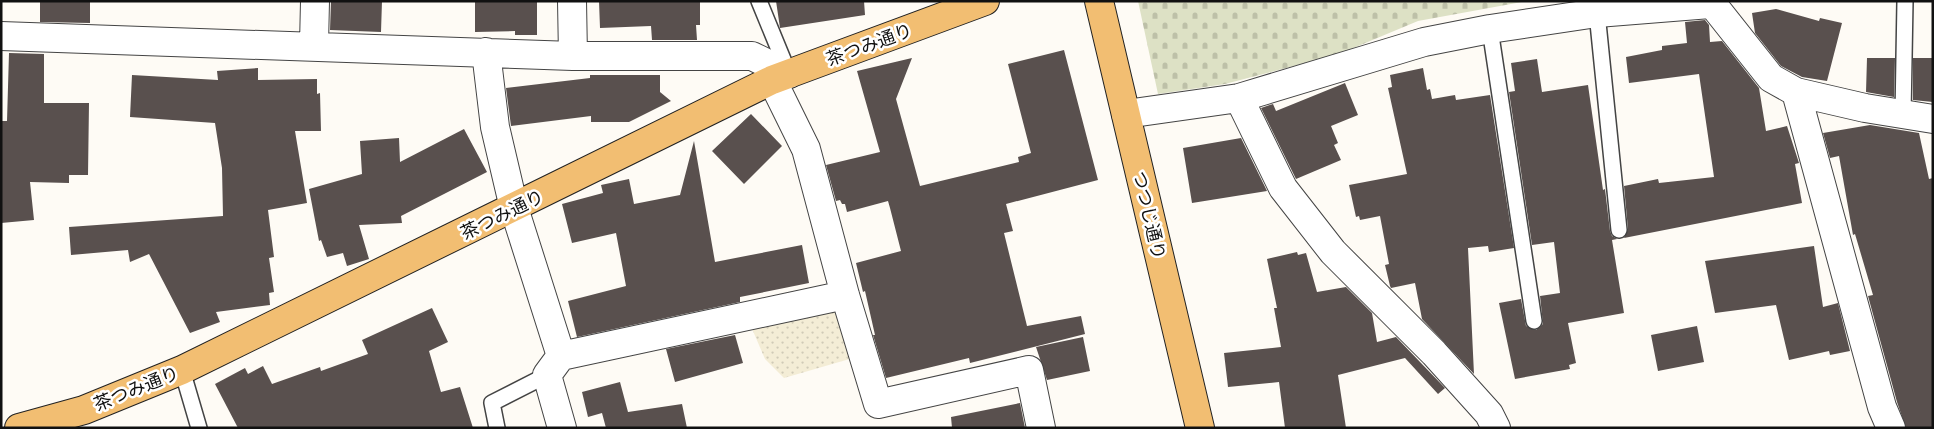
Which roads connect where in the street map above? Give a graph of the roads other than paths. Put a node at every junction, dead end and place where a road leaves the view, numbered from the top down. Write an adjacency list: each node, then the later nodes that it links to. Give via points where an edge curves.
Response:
1 (315, 1): 11 (street)
2 (572, 1): 13 (street)
3 (759, 1): 14 (lane)
4 (985, 1): 14 (main road, 茶つみ通り)
5 (1099, 1): 17 (main road, つつじ通り)
6 (1905, 1): 18 (lane)
7 (1710, 2): 8 (street); 15 (street, via 1771,78)
8 (1597, 13): 9 (street); 21 (lane)
9 (1490, 28): 16 (street, via 1424,42); 23 (lane)
10 (1, 36): 11 (street)
11 (314, 45): 12 (street)
12 (486, 52): 13 (street); 20 (street, via 495,127)
13 (573, 56): 14 (street, via 752,56)
14 (780, 77): 20 (main road, 茶つみ通り); 22 (street, via 806,149)
15 (1796, 92): 18 (street); 33 (street, via 1882,407)
16 (1239, 98): 17 (street); 32 (street, via 1283,188 1316,231 1434,353 1489,414)
17 (1126, 114): 31 (main road, つつじ通り)
18 (1903, 115): 19 (street)
19 (1933, 119)
20 (514, 208): 24 (street); 25 (main road, 茶つみ通り)
21 (1619, 230)
22 (845, 295): 24 (street); 30 (street, via 878,404 1029,370)
23 (1534, 321)
24 (554, 366): 28 (lane, via 492,403); 29 (street)
25 (182, 370): 26 (main road, 茶つみ通り, via 84,410); 27 (lane)
26 (19, 428)
27 (199, 428)
28 (497, 428)
29 (562, 428)
30 (1041, 428)
31 (1200, 428)
32 (1496, 428)
33 (1891, 428)

